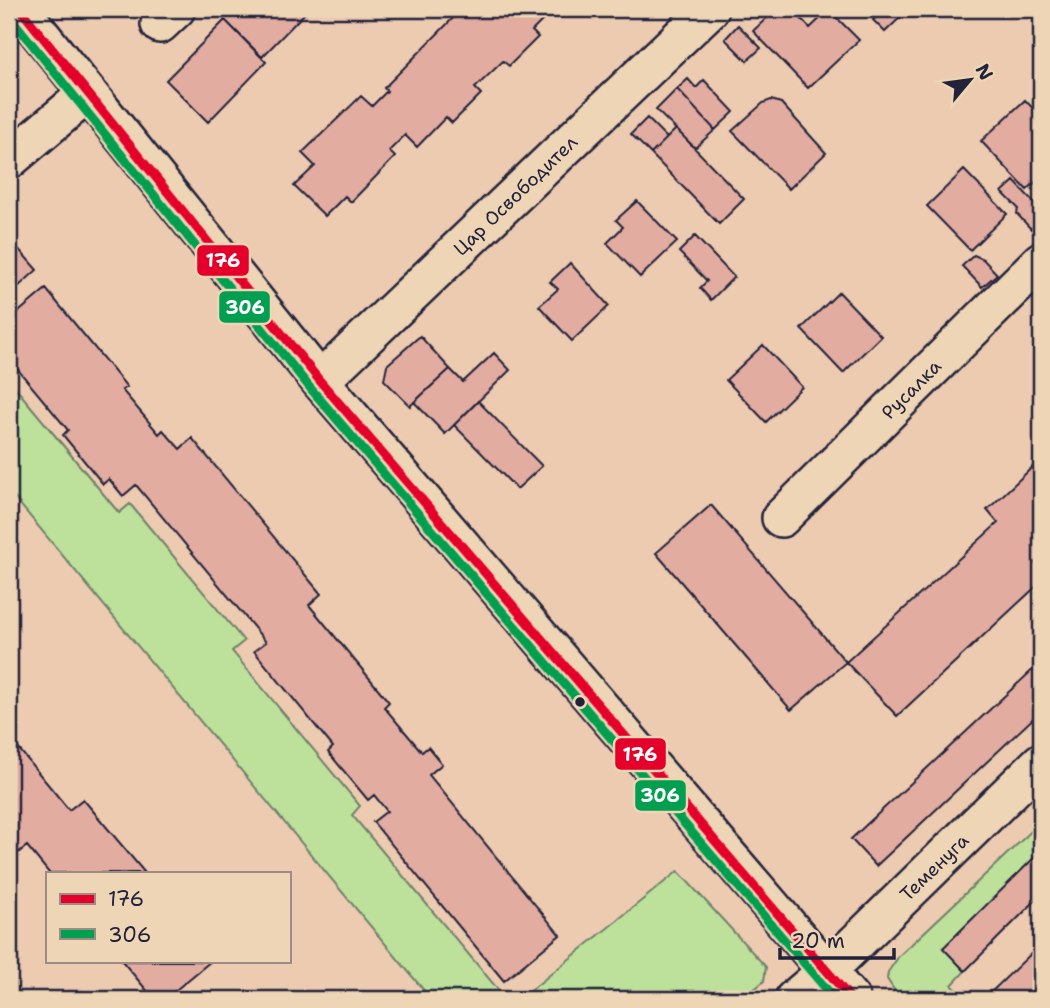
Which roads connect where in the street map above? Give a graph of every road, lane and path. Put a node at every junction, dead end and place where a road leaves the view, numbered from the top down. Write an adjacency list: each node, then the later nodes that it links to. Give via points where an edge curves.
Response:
1 (20, 9): 3 (street)
2 (710, 9): 6 (street, Цар Освободител)
3 (88, 93): 4 (street); 6 (street)
4 (9, 160)
5 (1041, 261): 7 (street, Русалка)
6 (320, 381): 9 (street)
7 (781, 518)
8 (1041, 762): 9 (street, Теменуга)
9 (827, 971): 10 (street, Теменуга); 11 (street)
10 (794, 999)
11 (851, 999)

